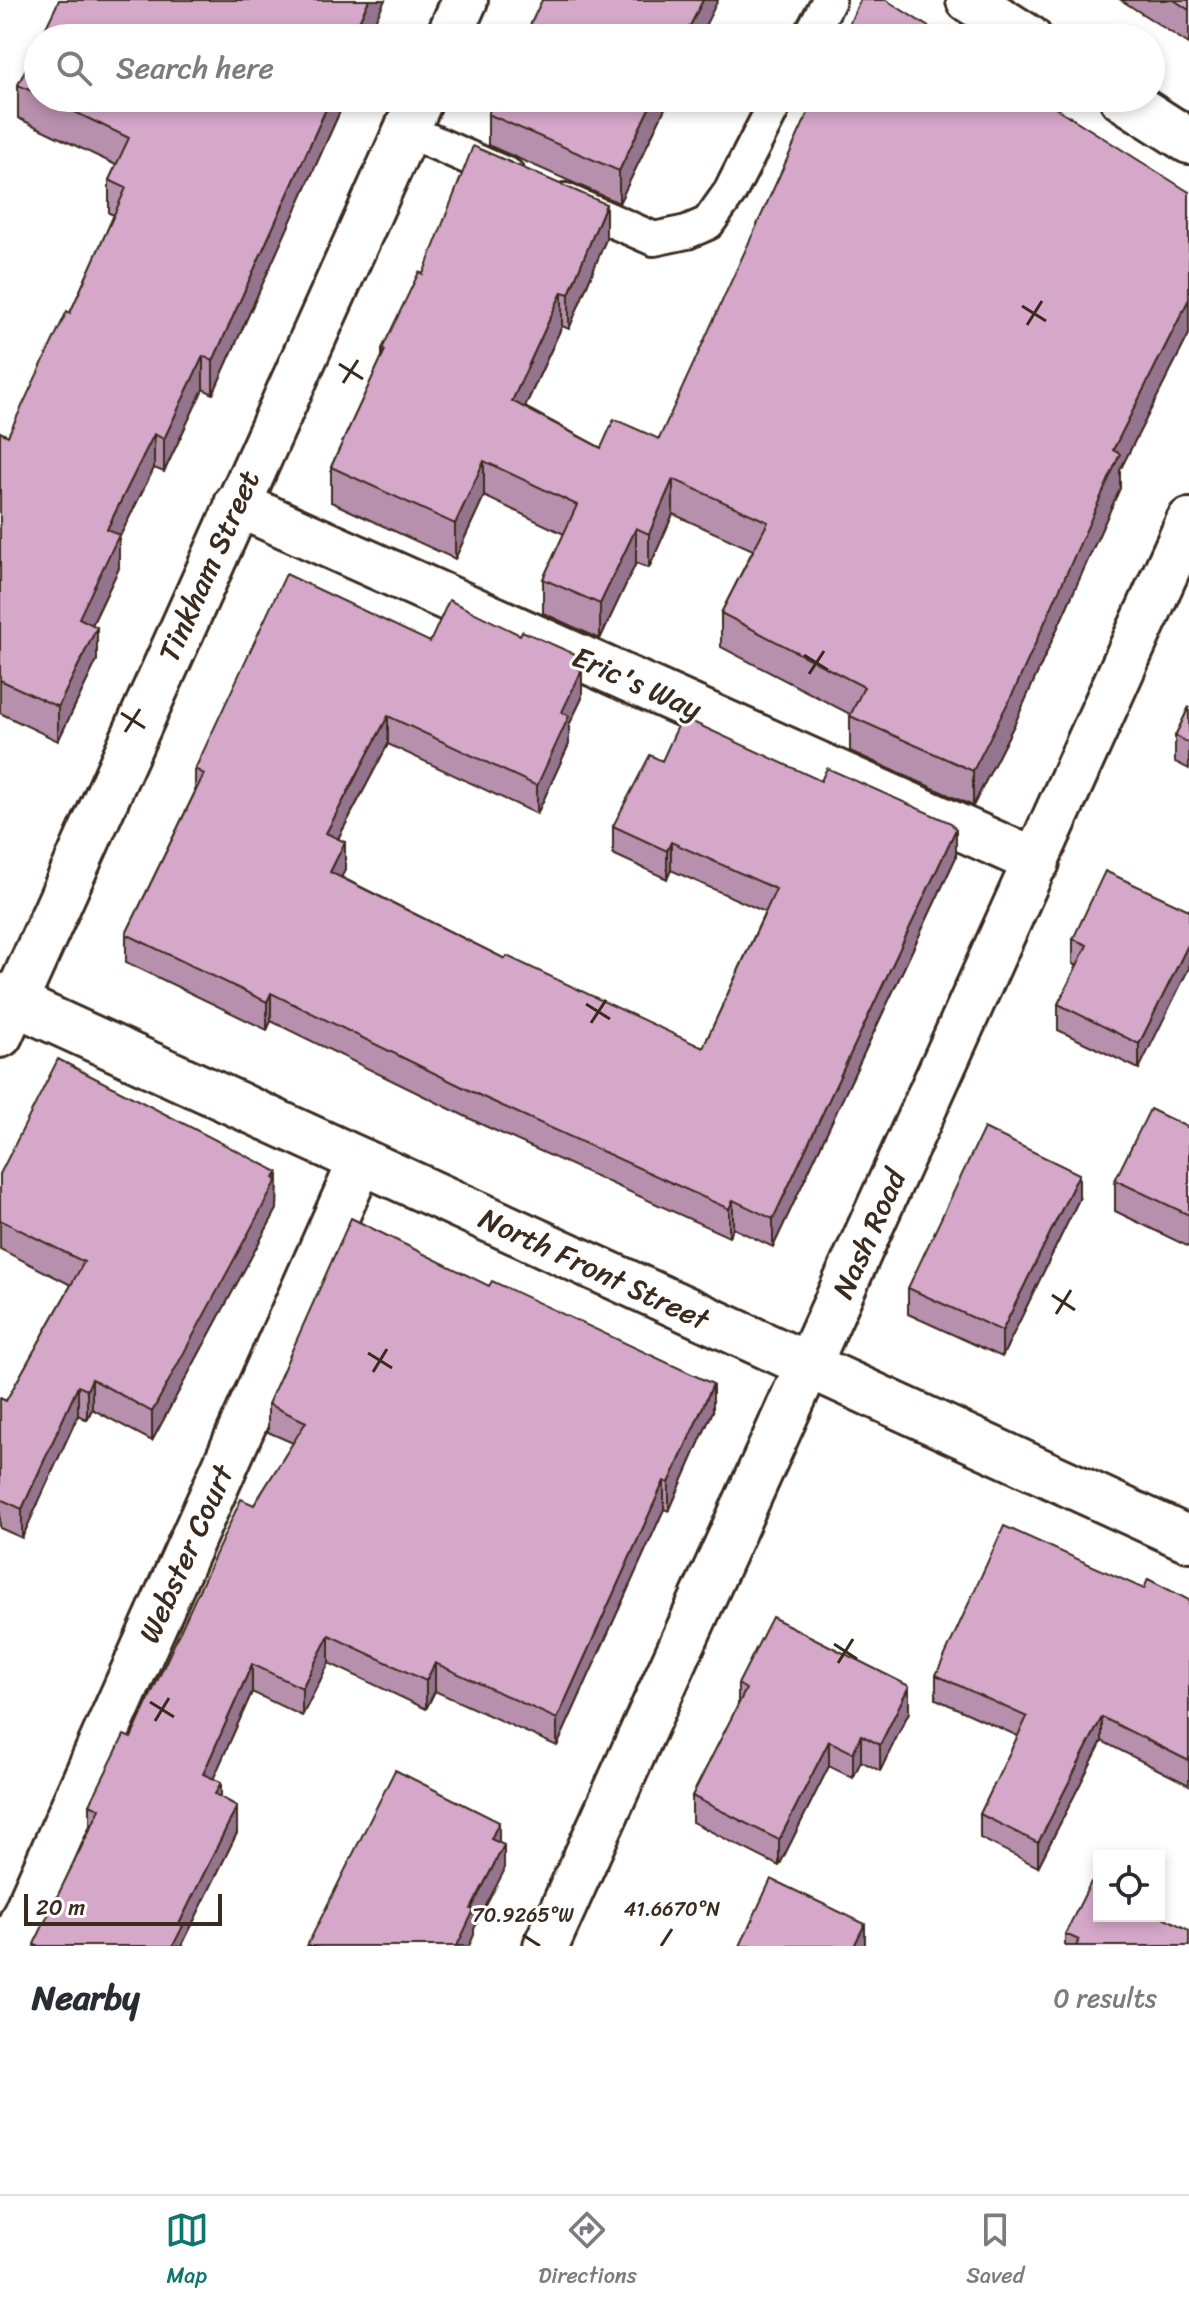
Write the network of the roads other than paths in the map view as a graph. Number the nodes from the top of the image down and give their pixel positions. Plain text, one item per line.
1 (465, 0) edge
2 (829, 0) edge
3 (969, 0) edge
4 (454, 24) edge
5 (816, 24) edge
6 (1007, 24) edge
7 (771, 112) edge
8 (1144, 112) edge
9 (413, 114) edge
10 (1189, 141) edge
11 (237, 504) junction
12 (1189, 521) edge
13 (1037, 862) junction
14 (5, 1011) edge
15 (361, 1161) junction
16 (809, 1368) junction
17 (1189, 1539) edge
18 (11, 1946) edge
19 (546, 1946) edge

1 - 4 street
2 - 5 lane
3 - 6 street
7 - 9 lane
8 - 10 street
9 - 11 street, Tinkham Street
11 - 13 street, Eric's Way
11 - 14 street, Tinkham Street
12 - 13 street, Nash Road
13 - 16 street, Nash Road
14 - 15 street, North Front Street
15 - 16 street, North Front Street
15 - 18 street, Webster Court
16 - 17 street, North Front Street
16 - 19 street, Nash Road

